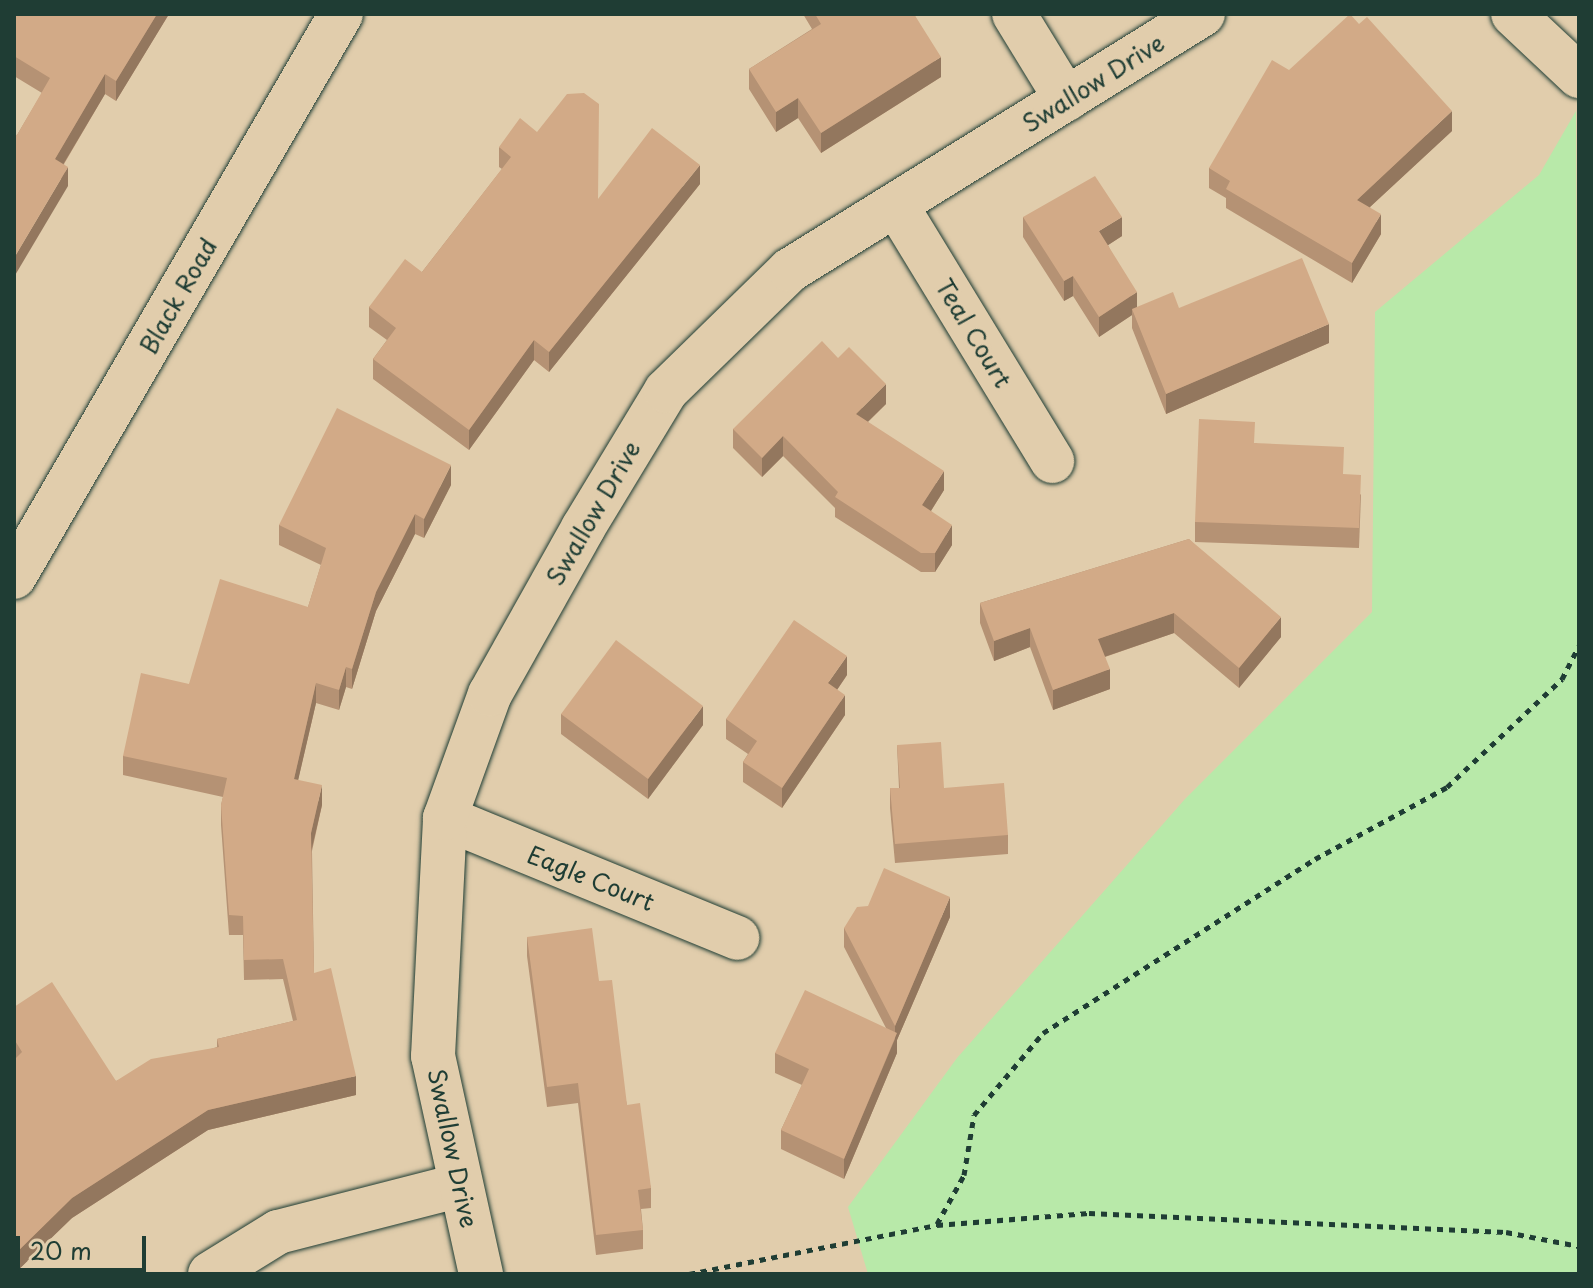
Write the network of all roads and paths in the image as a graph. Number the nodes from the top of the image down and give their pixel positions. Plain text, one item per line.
1 (341, 14) edge
2 (1014, 14) edge
3 (1203, 14) edge
4 (1513, 14) edge
5 (1579, 76) edge
6 (1066, 99) junction
7 (896, 205) junction
8 (1052, 461) dead end
9 (14, 577) edge
10 (1579, 646) edge
11 (445, 818) junction
12 (737, 938) dead end
13 (457, 1186) junction
14 (937, 1225) junction
15 (1579, 1246) edge
16 (210, 1274) edge
17 (481, 1274) edge
18 (689, 1274) edge

1 - 9 street, Black Road
2 - 6 street
3 - 6 street, Swallow Drive
4 - 5 street
6 - 7 street, Swallow Drive
7 - 8 street, Teal Court
7 - 11 street, Swallow Drive
10 - 14 path
11 - 12 street, Eagle Court
11 - 13 street, Swallow Drive
13 - 16 street
13 - 17 street, Swallow Drive
14 - 15 path
14 - 18 path

